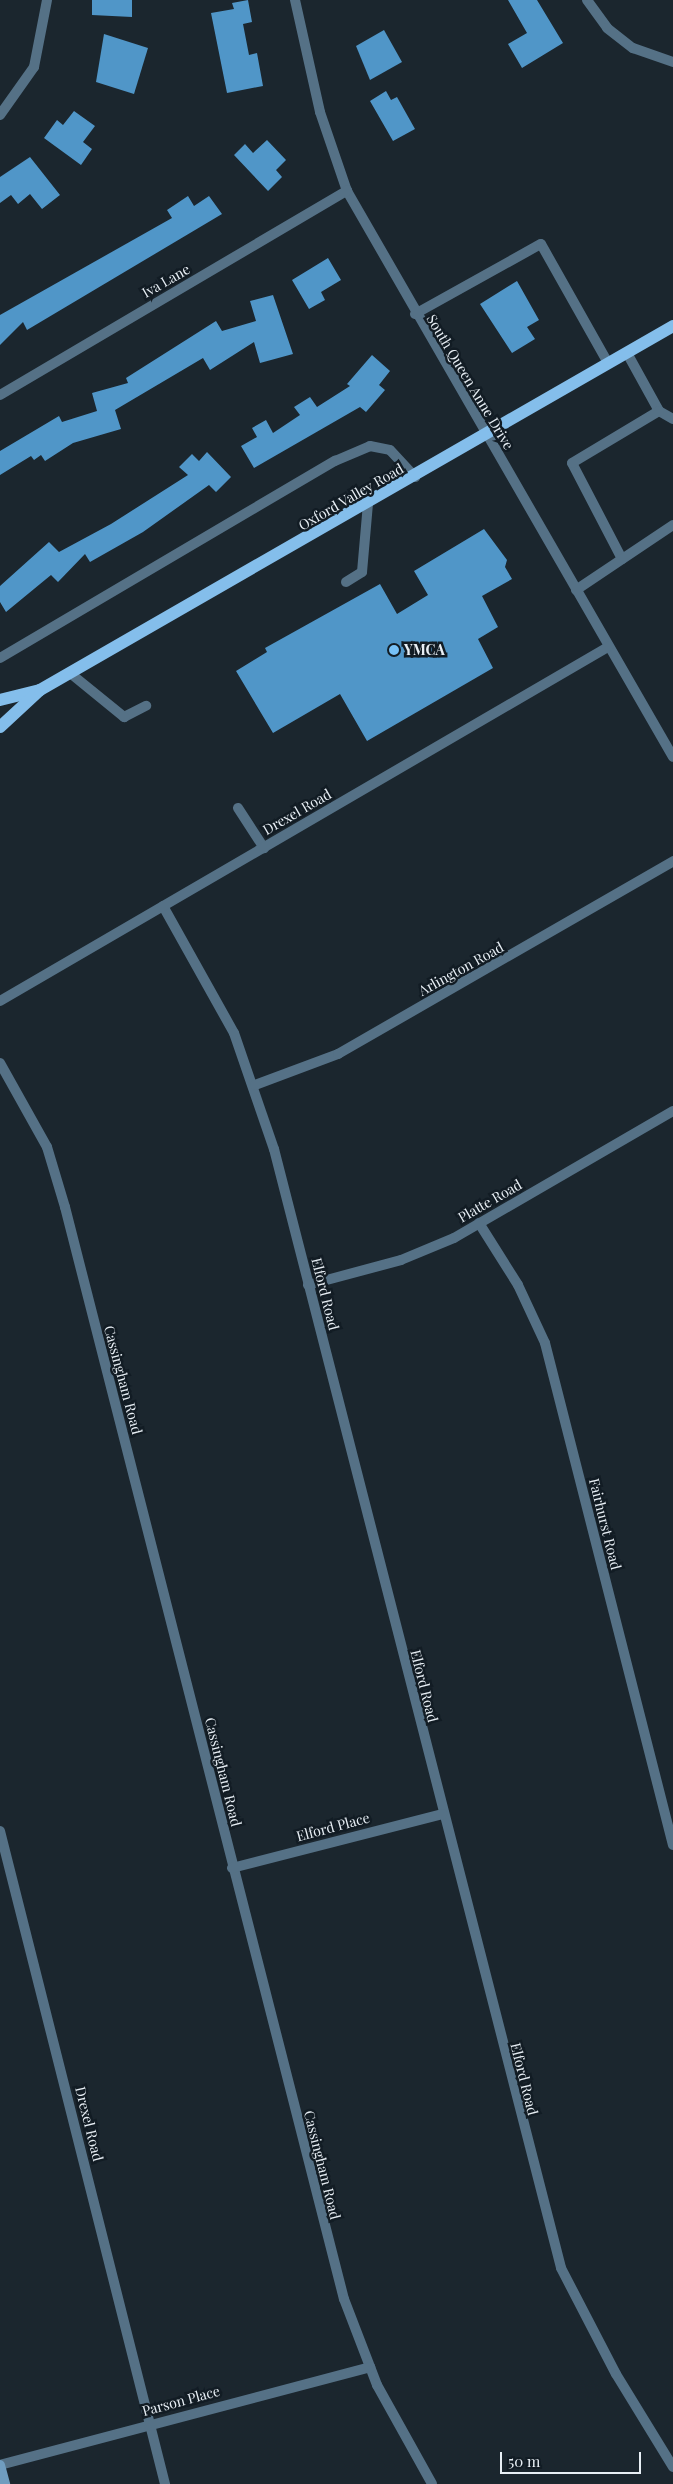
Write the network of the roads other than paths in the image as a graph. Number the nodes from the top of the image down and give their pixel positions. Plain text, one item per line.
1 (47, 0) edge
2 (295, 0) edge
3 (587, 0) edge
4 (673, 62) edge
5 (0, 115) edge
6 (347, 191) junction
7 (414, 314) junction
8 (673, 326) edge
9 (627, 353) junction
10 (608, 363) junction
11 (0, 395) edge
12 (659, 411) junction
13 (673, 419) edge
14 (486, 436) junction
15 (415, 477) junction
16 (368, 504) junction
17 (673, 525) edge
18 (622, 559) junction
19 (346, 582) dead end
20 (576, 590) junction
21 (608, 647) junction
22 (0, 658) edge
23 (70, 673) junction
24 (40, 690) junction
25 (0, 700) edge
26 (146, 706) dead end
27 (0, 728) edge
28 (673, 757) edge
29 (238, 808) dead end
30 (264, 848) junction
31 (673, 861) edge
32 (163, 906) junction
33 (0, 1000) edge
34 (0, 1063) edge
35 (255, 1085) junction
36 (671, 1116) edge
37 (479, 1223) junction
38 (308, 1285) junction
39 (442, 1814) junction
40 (0, 1831) edge
41 (673, 1845) edge
42 (232, 1868) junction
43 (370, 2367) junction
44 (150, 2424) junction
45 (0, 2465) edge
46 (673, 2467) edge
47 (5, 2484) edge
48 (166, 2484) edge
49 (432, 2484) edge

1 - 5 street
2 - 6 street, South Queen Anne Drive
3 - 4 street
6 - 7 street, South Queen Anne Drive
6 - 11 street, Iva Lane
7 - 10 street
7 - 14 street, South Queen Anne Drive
8 - 9 main road, Oxford Valley Road
9 - 10 main road, Oxford Valley Road
9 - 12 street
10 - 14 main road, Oxford Valley Road
12 - 13 street
12 - 18 street
14 - 15 main road, Oxford Valley Road
14 - 20 street, South Queen Anne Drive
15 - 16 main road, Oxford Valley Road
15 - 22 street
16 - 19 street
16 - 23 main road, Oxford Valley Road
17 - 18 street
18 - 20 street
20 - 21 street, South Queen Anne Drive
21 - 28 street, South Queen Anne Drive
21 - 30 street, Drexel Road
23 - 24 main road, Oxford Valley Road
23 - 26 street
24 - 25 main road, Oxford Valley Road
24 - 27 main road, Oxford Valley Road
29 - 30 street
30 - 32 street, Drexel Road
31 - 35 street, Arlington Road
32 - 33 street, Drexel Road
32 - 35 street, Elford Road
34 - 42 street, Cassingham Road
35 - 38 street, Elford Road
36 - 37 street, Platte Road
37 - 38 street, Platte Road
37 - 41 street, Fairhurst Road
38 - 39 street, Elford Road
39 - 42 street, Elford Place
39 - 46 street, Elford Road
40 - 44 street, Drexel Road
42 - 43 street, Cassingham Road
43 - 44 street, Parson Place
43 - 49 street, Cassingham Road
44 - 45 street, Parson Place
44 - 48 street, Drexel Road
45 - 47 main road

